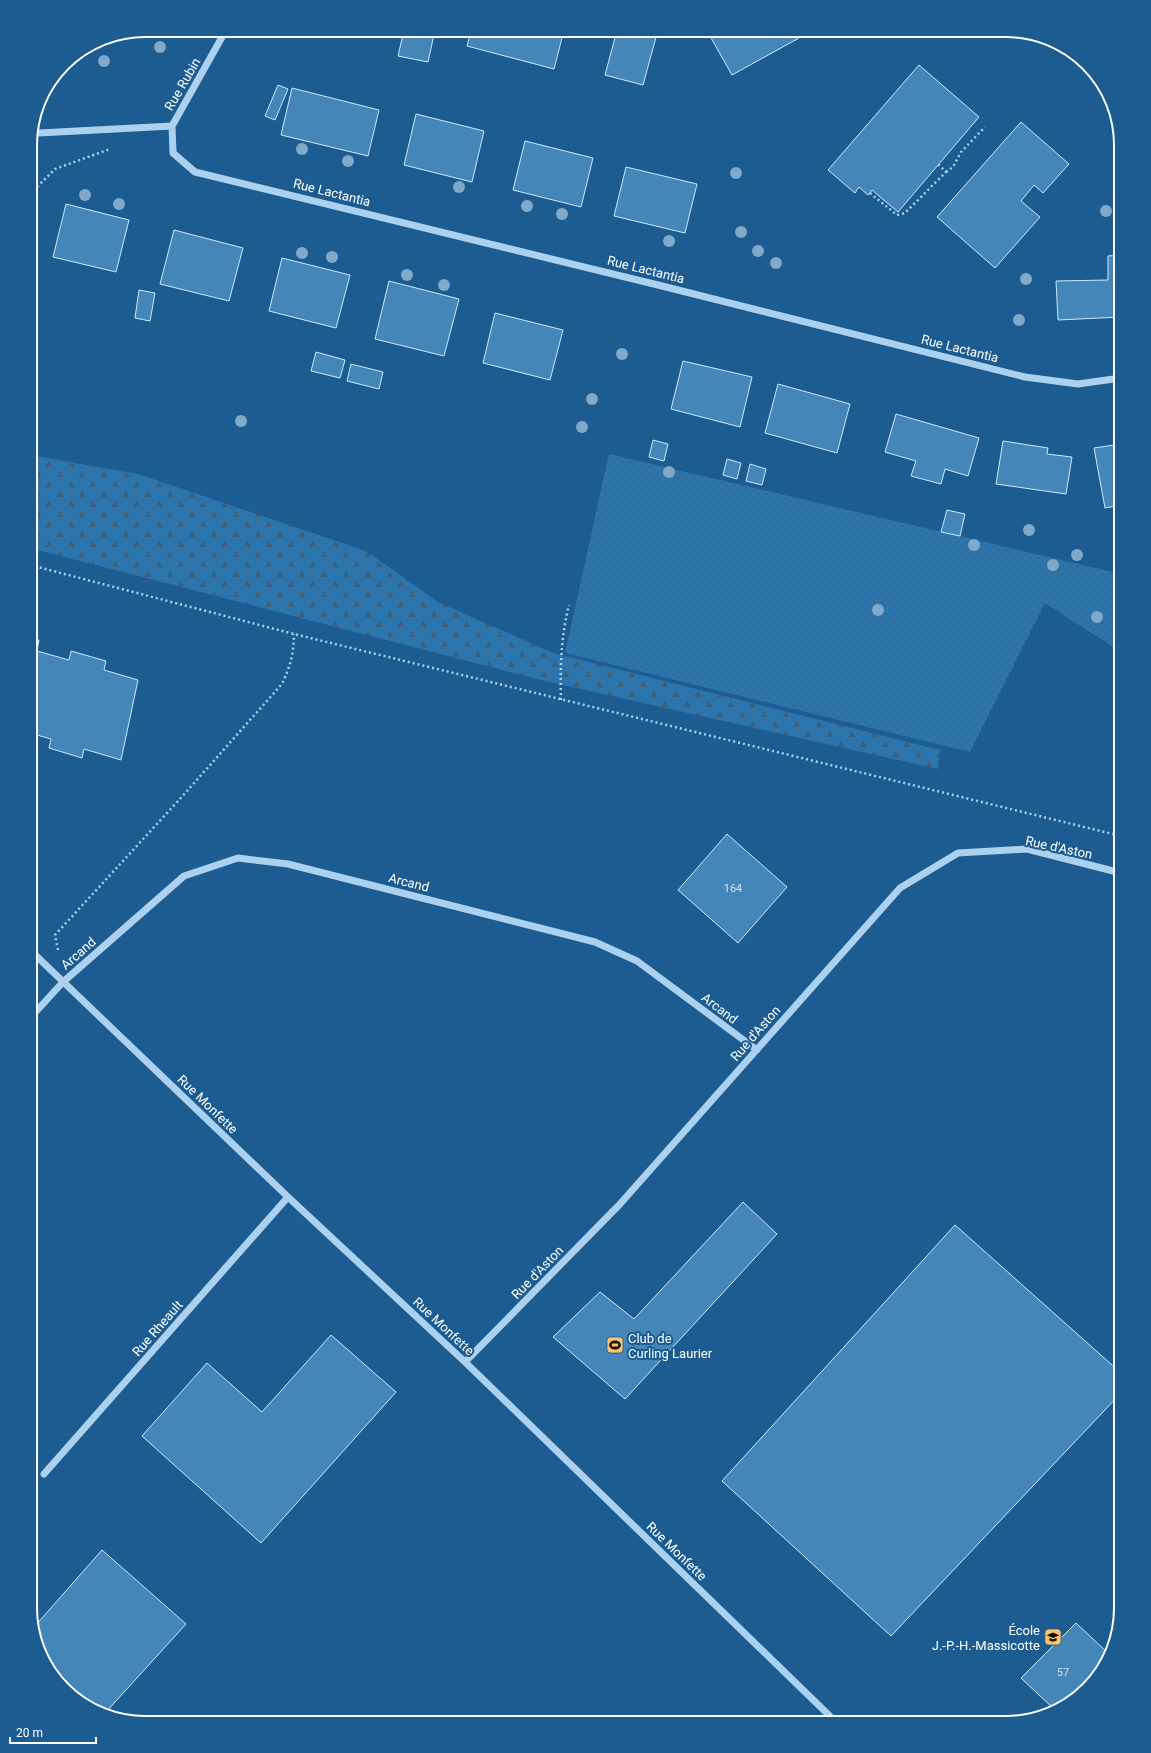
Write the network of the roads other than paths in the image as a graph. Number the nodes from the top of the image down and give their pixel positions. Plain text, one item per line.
1 (222, 37) edge
2 (172, 126) junction
3 (38, 133) edge
4 (173, 153) joint
5 (1114, 379) edge
6 (1114, 871) edge
7 (37, 957) edge
8 (63, 982) junction
9 (37, 1010) edge
10 (757, 1050) junction
11 (288, 1197) junction
12 (465, 1362) junction
13 (44, 1474) dead end
14 (830, 1716) edge

1 - 2 street, Rue Rubin
2 - 3 street
2 - 4 street, Rue Rubin
4 - 5 street, Rue Lactantia
6 - 10 street, Rue d'Aston
7 - 8 street, Rue Monfette
8 - 9 street, Arcand
8 - 10 street, Arcand
8 - 11 street, Rue Monfette
10 - 12 street, Rue d'Aston
11 - 12 street, Rue Monfette
11 - 13 street, Rue Rheault
12 - 14 street, Rue Monfette

